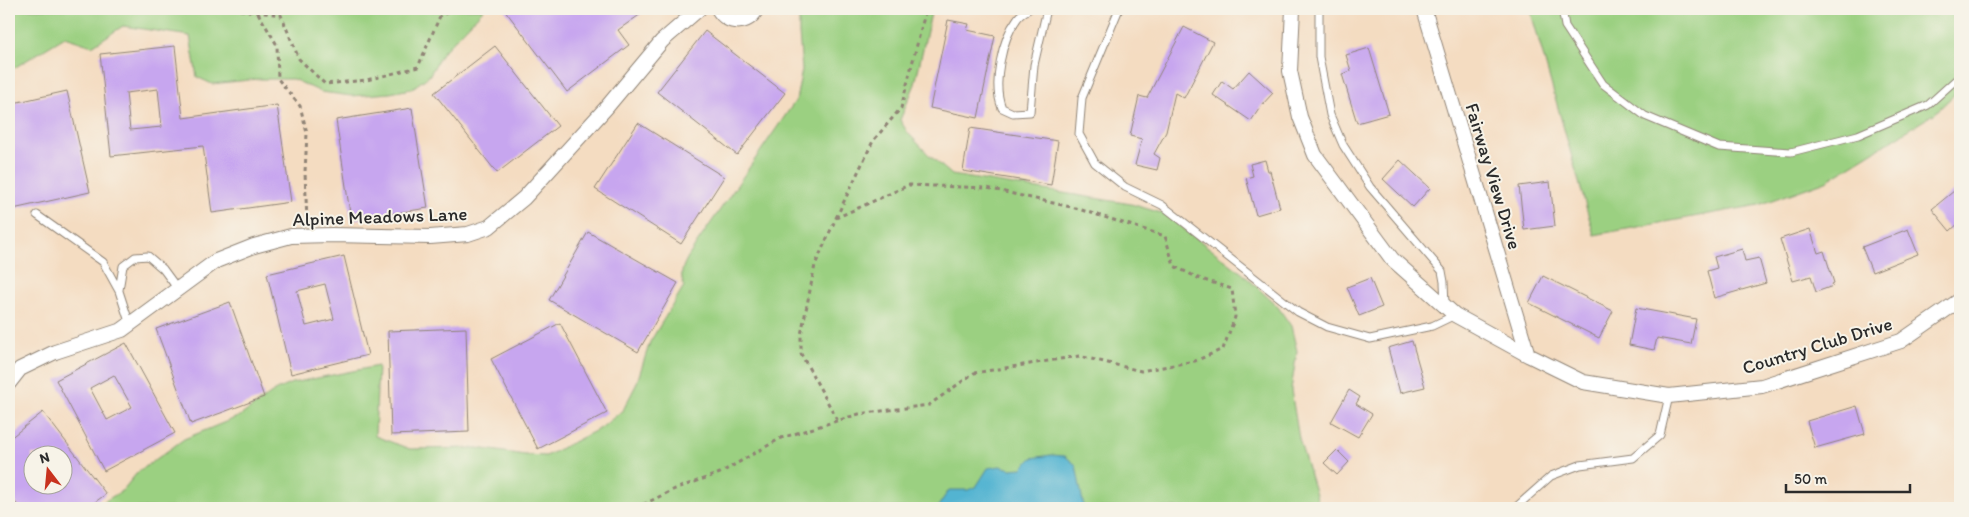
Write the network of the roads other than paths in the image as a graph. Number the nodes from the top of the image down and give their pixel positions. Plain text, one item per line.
1 (699, 9) edge
2 (718, 9) edge
3 (757, 9) edge
4 (1029, 9) edge
5 (1047, 9) edge
6 (1119, 9) edge
7 (1292, 9) edge
8 (1319, 9) edge
9 (1424, 9) edge
10 (1562, 9) edge
11 (1960, 76) edge
12 (38, 214) dead end
13 (178, 288) junction
14 (119, 291) junction
15 (1960, 300) edge
16 (1450, 311) junction
17 (130, 325) junction
18 (1528, 354) junction
19 (9, 384) edge
20 (1669, 396) junction
21 (1515, 508) edge

1 - 13 street, Alpine Meadows Lane
2 - 3 street
4 - 5 lane
6 - 16 lane
7 - 16 street, Country Club Drive
8 - 16 lane
9 - 18 street, Fairway View Drive
10 - 11 lane
12 - 14 lane
13 - 14 lane
13 - 17 street, Alpine Meadows Lane
14 - 17 lane
15 - 20 street, Country Club Drive
16 - 18 street, Country Club Drive
17 - 19 street, Alpine Meadows Lane
18 - 20 street, Country Club Drive
20 - 21 lane

